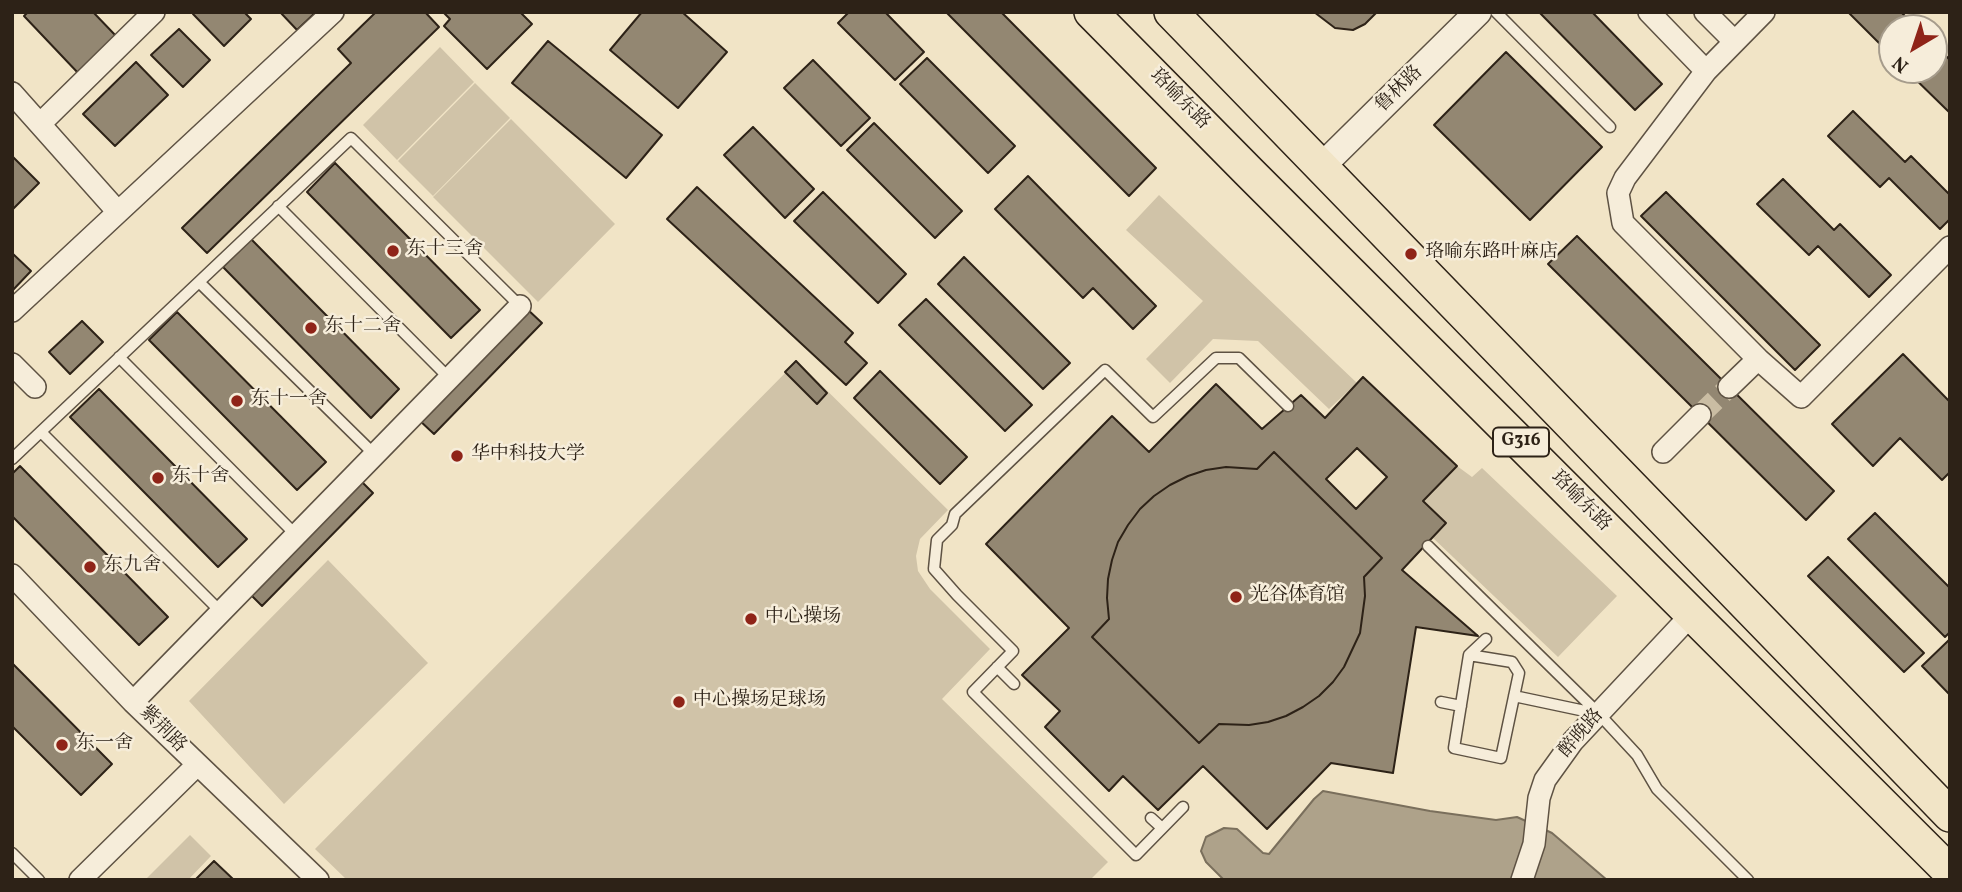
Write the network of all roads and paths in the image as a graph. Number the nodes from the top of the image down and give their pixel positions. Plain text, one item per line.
1 (154, 12) edge
2 (333, 12) edge
3 (1091, 12) edge
4 (1171, 12) edge
5 (1478, 12) edge
6 (1496, 12) edge
7 (1649, 12) edge
8 (1705, 12) edge
9 (1764, 12) edge
10 (1734, 41) junction
11 (1706, 71) junction
12 (12, 93) edge
13 (40, 124) junction
14 (1610, 127) dead end
15 (1321, 167) junction
16 (278, 206) junction
17 (118, 212) junction
18 (1950, 247) edge
19 (199, 282) junction
20 (520, 306) joint
21 (12, 311) edge
22 (119, 358) junction
23 (1758, 359) junction
24 (12, 364) edge
25 (450, 378) junction
26 (35, 387) dead end
27 (1729, 387) tunnel mouth
28 (1288, 406) dead end
29 (1700, 415) tunnel mouth
30 (41, 432) junction
31 (1663, 452) dead end
32 (375, 455) junction
33 (12, 459) edge
34 (296, 535) junction
35 (1428, 546) dead end
36 (12, 575) edge
37 (220, 612) junction
38 (1692, 614) junction
39 (1486, 639) dead end
40 (1469, 655) junction
41 (997, 667) junction
42 (1014, 684) dead end
43 (1514, 696) junction
44 (133, 702) junction
45 (1441, 702) dead end
46 (1461, 706) junction
47 (1599, 714) junction
48 (197, 765) junction
49 (1183, 807) dead end
50 (1950, 815) edge
51 (1151, 818) dead end
52 (1162, 828) junction
53 (12, 853) edge
54 (1950, 872) edge
55 (39, 880) edge
56 (80, 880) edge
57 (318, 880) edge
58 (1522, 880) edge
59 (1748, 880) edge

1 - 13 street
2 - 17 street
3 - 38 highway, 珞喻东路 / G316
4 - 15 highway, G316
5 - 15 street, 鲁林路
6 - 14 lane
7 - 11 street
8 - 10 street
9 - 10 street
10 - 11 street
11 - 23 street
12 - 13 street
13 - 17 street
15 - 50 highway, G316
16 - 19 lane
16 - 20 lane
16 - 25 lane
17 - 21 street
18 - 23 street
19 - 22 lane
19 - 32 lane
20 - 25 street
22 - 30 lane
22 - 34 lane
23 - 27 street
24 - 26 street
25 - 32 street
28 - 41 lane
29 - 31 street
30 - 33 lane
30 - 37 lane
32 - 34 street
34 - 37 street
35 - 47 lane
36 - 44 street, 紫荆路
37 - 44 street
38 - 47 street, 醉晚路
38 - 54 highway, 珞喻东路 / G316
39 - 40 lane
40 - 43 lane
40 - 46 lane
41 - 42 lane
41 - 52 lane
43 - 46 lane
43 - 47 lane
44 - 48 street, 紫荆路
45 - 46 lane
47 - 58 street, 醉晚路
47 - 59 lane
48 - 56 street
48 - 57 street, 紫荆路
49 - 52 lane
51 - 52 lane
53 - 55 lane

